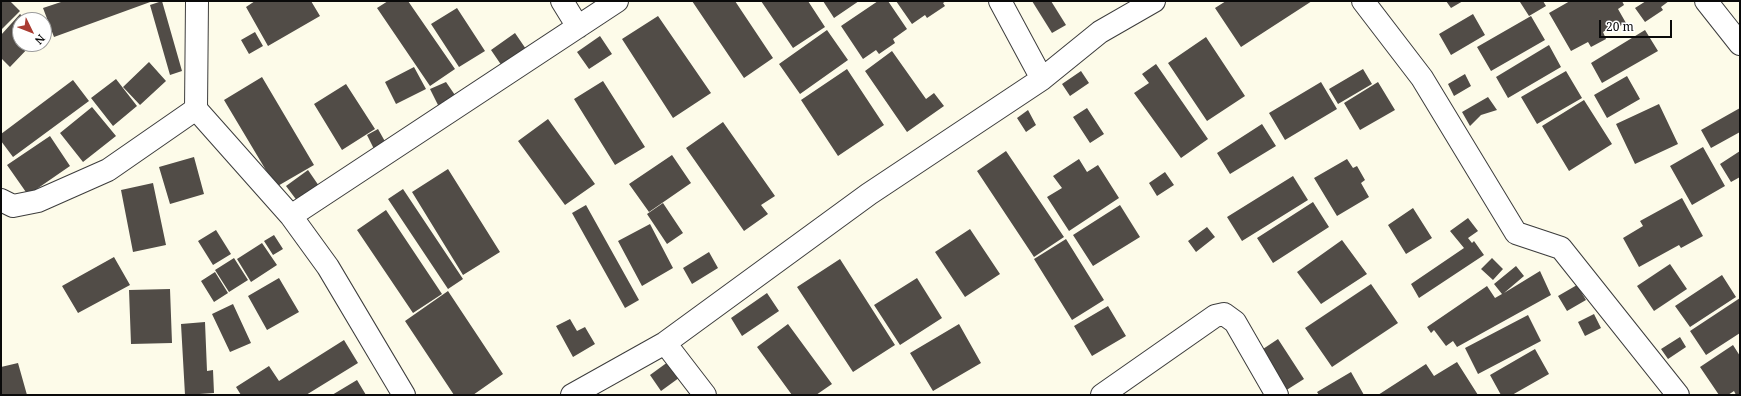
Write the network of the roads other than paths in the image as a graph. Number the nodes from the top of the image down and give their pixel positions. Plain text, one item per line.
1 (197, 1) edge
2 (562, 1) edge
3 (617, 1) edge
4 (1000, 1) edge
5 (1154, 1) edge
6 (1363, 1) edge
7 (1706, 1) edge
8 (578, 27) junction
9 (1740, 44) edge
10 (1042, 79) junction
11 (196, 109) junction
12 (1, 200) edge
13 (291, 216) junction
14 (665, 343) junction
15 (1672, 393) edge
16 (404, 395) edge
17 (572, 395) edge
18 (705, 395) edge
19 (1102, 395) edge
20 (1277, 395) edge

1 - 11 street
2 - 8 street
3 - 8 street
4 - 10 street
5 - 10 street
6 - 15 street
7 - 9 street
8 - 13 street
10 - 14 street
11 - 12 street
11 - 13 street
13 - 16 street
14 - 17 street
14 - 18 street
19 - 20 street

